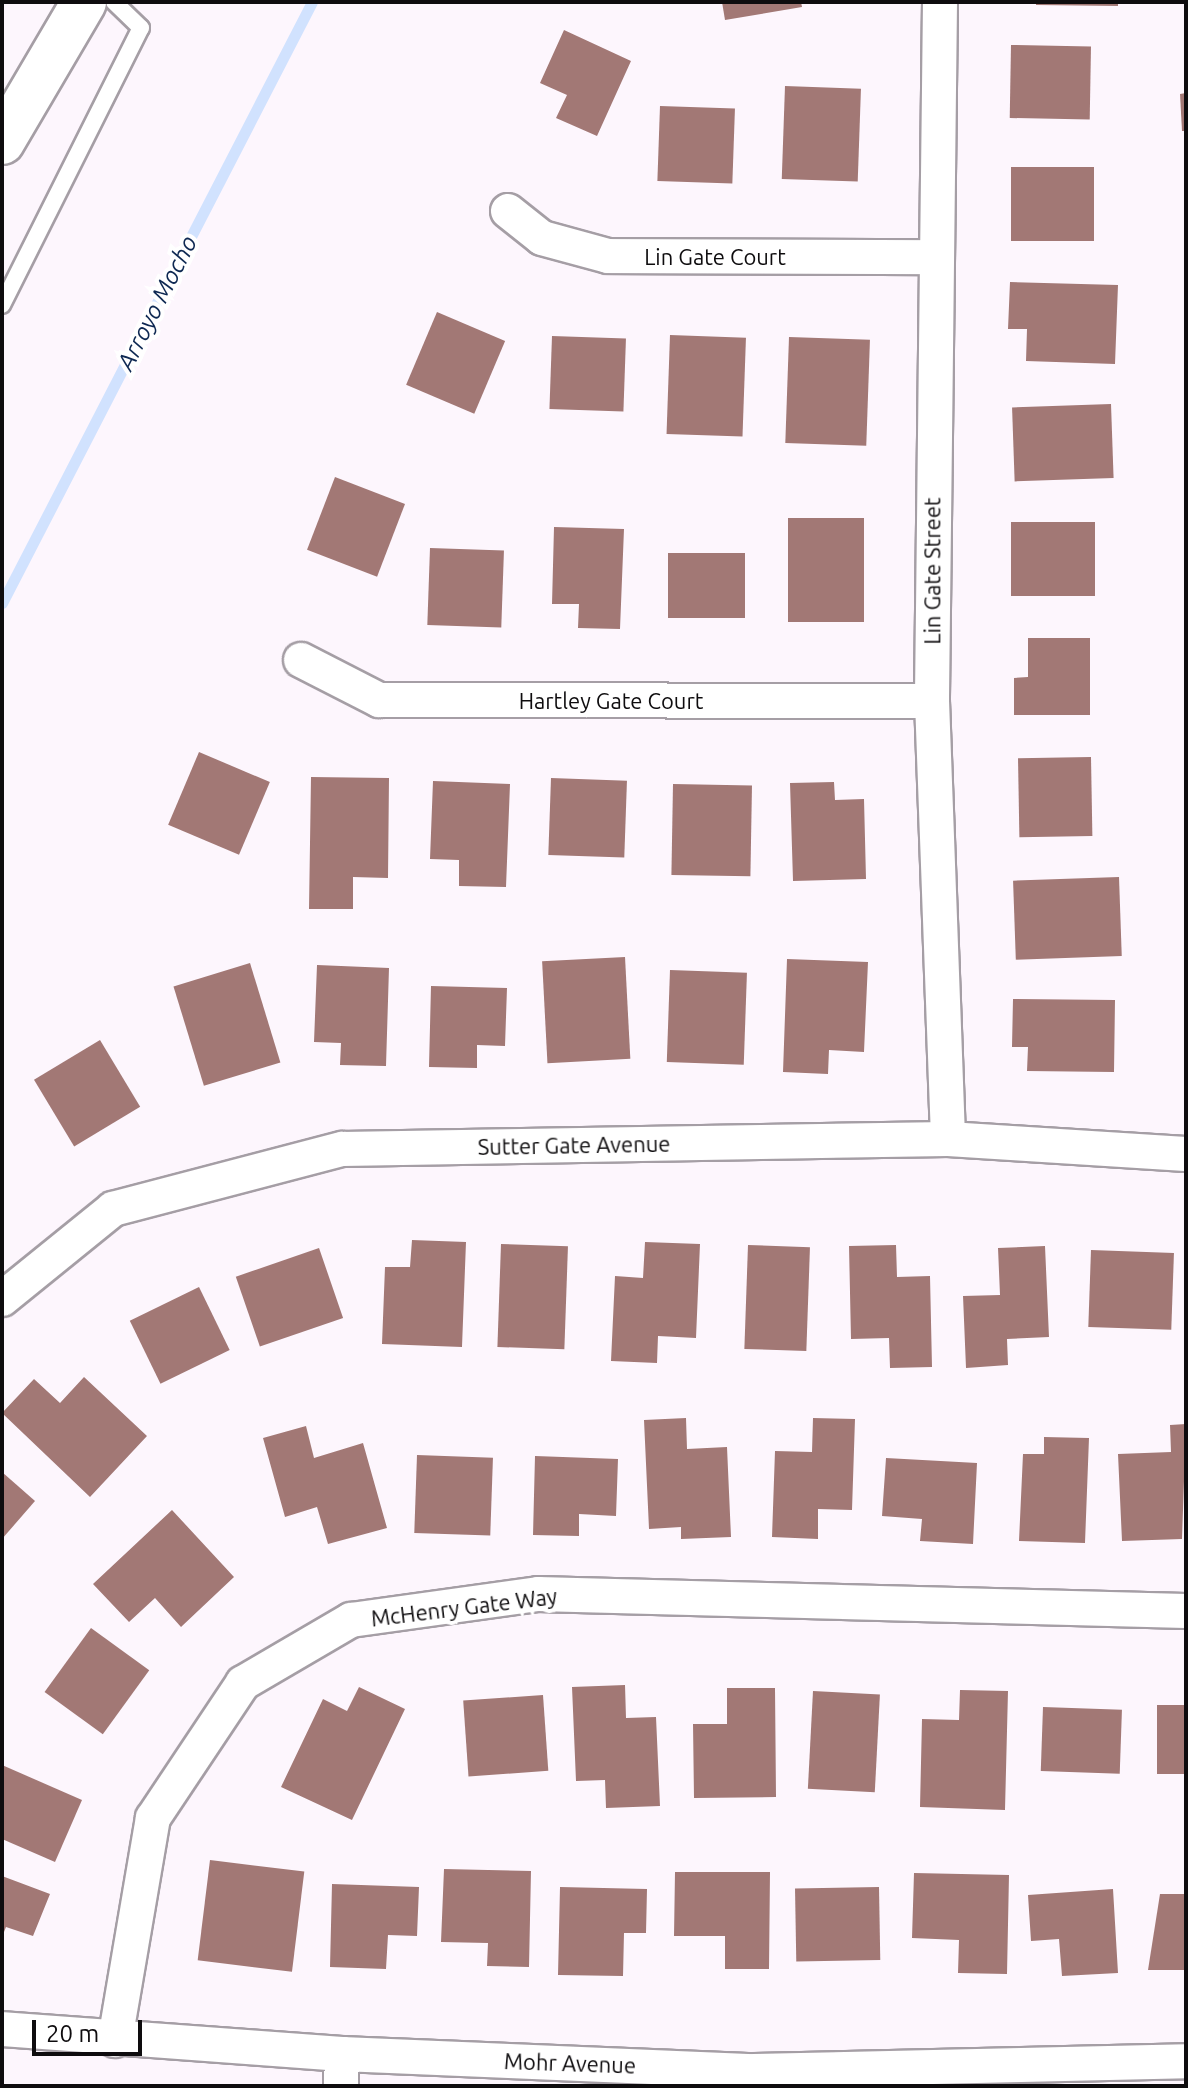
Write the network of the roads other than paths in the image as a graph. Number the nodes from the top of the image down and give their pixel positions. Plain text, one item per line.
1 (84, 2) edge
2 (114, 2) edge
3 (940, 2) edge
4 (2, 142) edge
5 (508, 211) dead end
6 (933, 257) junction
7 (2, 305) edge
8 (301, 660) dead end
9 (932, 701) junction
10 (948, 1139) junction
11 (1186, 1154) edge
12 (2, 1299) edge
13 (1186, 1611) edge
14 (2, 2029) edge
15 (115, 2040) junction
16 (1186, 2061) edge
17 (342, 2070) edge
18 (754, 2078) edge

1 - 4 main road
2 - 7 lane
3 - 6 street, Lin Gate Street
5 - 6 street, Lin Gate Court
6 - 9 street, Lin Gate Street
8 - 9 street, Hartley Gate Court
9 - 10 street, Lin Gate Street
10 - 11 street, Sutter Gate Avenue
10 - 12 street, Sutter Gate Avenue
13 - 15 street, McHenry Gate Way
14 - 15 street, Mohr Avenue
15 - 17 street, Mohr Avenue
16 - 18 street, Mohr Avenue
17 - 18 street, Mohr Avenue

